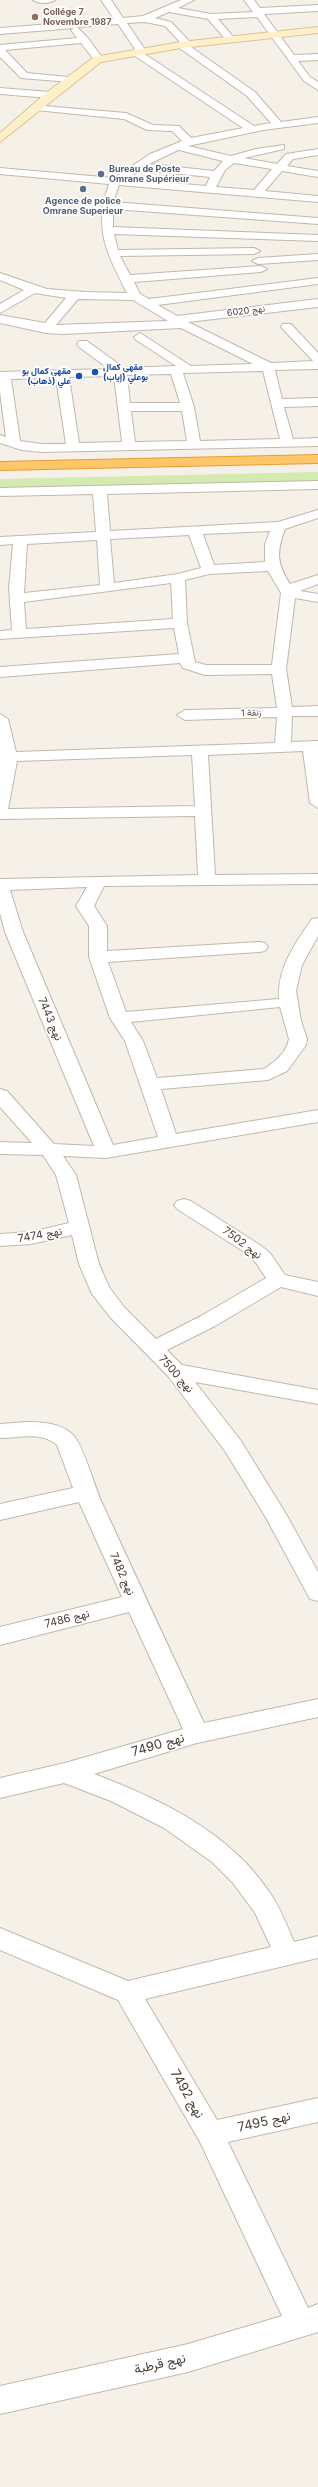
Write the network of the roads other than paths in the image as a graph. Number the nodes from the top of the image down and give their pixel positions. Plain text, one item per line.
1 (38, 0) edge
2 (50, 0) edge
3 (106, 0) edge
4 (189, 0) edge
5 (251, 1) edge
6 (201, 2) dead end
7 (237, 3) dead end
8 (318, 8) edge
9 (168, 9) junction
10 (259, 12) junction
11 (211, 17) junction
12 (145, 19) junction
13 (121, 21) junction
14 (71, 24) junction
15 (0, 30) edge
16 (318, 30) edge
17 (275, 34) junction
18 (230, 39) junction
19 (84, 40) junction
20 (185, 45) junction
21 (0, 50) edge
22 (138, 52) junction
23 (318, 57) edge
24 (98, 58) junction
25 (291, 58) junction
26 (13, 64) junction
27 (0, 66) edge
28 (318, 79) edge
29 (68, 80) junction
30 (307, 80) junction
31 (318, 87) edge
32 (0, 91) edge
33 (50, 95) junction
34 (36, 107) junction
35 (316, 123) edge
36 (276, 124) junction
37 (258, 128) junction
38 (0, 139) edge
39 (189, 142) junction
40 (178, 147) junction
41 (280, 147) junction
42 (318, 152) edge
43 (290, 156) junction
44 (229, 159) junction
45 (137, 166) junction
46 (278, 167) junction
47 (0, 171) edge
48 (216, 174) junction
49 (318, 174) edge
50 (116, 182) junction
51 (209, 190) junction
52 (230, 192) junction
53 (260, 194) junction
54 (318, 199) edge
55 (107, 205) junction
56 (217, 213) junction
57 (251, 216) junction
58 (318, 221) edge
59 (108, 230) junction
60 (218, 234) junction
61 (254, 236) junction
62 (318, 238) edge
63 (113, 253) junction
64 (318, 258) edge
65 (258, 260) junction
66 (0, 276) edge
67 (125, 279) junction
68 (318, 282) edge
69 (276, 287) junction
70 (34, 290) junction
71 (74, 296) junction
72 (135, 296) junction
73 (147, 303) junction
74 (318, 303) edge
75 (292, 306) junction
76 (0, 309) edge
77 (0, 319) edge
78 (179, 322) junction
79 (287, 327) dead end
80 (46, 329) junction
81 (140, 338) dead end
82 (83, 344) dead end
83 (318, 360) edge
84 (318, 365) edge
85 (268, 366) junction
86 (182, 369) junction
87 (120, 371) junction
88 (62, 374) junction
89 (2, 376) edge
90 (318, 402) edge
91 (277, 403) junction
92 (126, 407) junction
93 (188, 407) junction
94 (0, 439) edge
95 (318, 442) edge
96 (288, 443) junction
97 (14, 444) junction
98 (129, 445) junction
99 (194, 445) junction
100 (74, 447) junction
101 (318, 459) edge
102 (0, 466) edge
103 (318, 469) edge
104 (0, 475) edge
105 (318, 486) edge
106 (100, 491) junction
107 (0, 492) edge
108 (318, 514) edge
109 (279, 526) junction
110 (194, 530) junction
111 (104, 535) junction
112 (0, 541) edge
113 (20, 541) junction
114 (272, 566) junction
115 (209, 570) junction
116 (178, 578) junction
117 (318, 579) edge
118 (0, 588) edge
119 (107, 588) junction
120 (288, 592) junction
121 (17, 593) junction
122 (318, 598) edge
123 (180, 623) junction
124 (19, 632) junction
125 (0, 635) edge
126 (188, 658) junction
127 (279, 669) junction
128 (0, 672) edge
129 (318, 711) edge
130 (285, 712) junction
131 (185, 715) dead end
132 (0, 719) edge
133 (314, 746) edge
134 (283, 747) junction
135 (200, 749) junction
136 (5, 757) edge
137 (318, 803) edge
138 (0, 809) edge
139 (203, 811) junction
140 (0, 814) edge
141 (318, 879) edge
142 (207, 880) junction
143 (98, 881) junction
144 (0, 885) edge
145 (318, 923) edge
146 (259, 947) dead end
147 (98, 957) junction
148 (274, 1003) dead end
149 (119, 1018) junction
150 (150, 1084) junction
151 (0, 1095) edge
152 (318, 1116) edge
153 (169, 1142) junction
154 (0, 1148) edge
155 (50, 1152) junction
156 (106, 1152) junction
157 (184, 1205) dead end
158 (79, 1227) junction
159 (0, 1240) edge
160 (278, 1280) junction
161 (318, 1289) edge
162 (153, 1349) junction
163 (175, 1371) junction
164 (318, 1397) edge
165 (0, 1431) edge
166 (86, 1493) junction
167 (0, 1512) edge
168 (318, 1593) edge
169 (134, 1602) junction
170 (0, 1636) edge
171 (318, 1708) edge
172 (197, 1734) junction
173 (65, 1772) junction
174 (0, 1788) edge
175 (0, 1939) edge
176 (318, 1947) edge
177 (287, 1954) junction
178 (127, 1992) junction
179 (318, 2110) edge
180 (210, 2134) junction
181 (309, 2321) edge
182 (0, 2400) edge

1 - 2 street
3 - 13 street
4 - 6 street
4 - 9 street
5 - 7 street
5 - 10 street
8 - 10 street
9 - 11 street
9 - 12 street
10 - 11 street
10 - 17 street
11 - 18 street
12 - 13 street
12 - 20 street
13 - 14 street
13 - 22 street
14 - 15 street
14 - 19 street
16 - 17 street
17 - 18 street
17 - 25 street
18 - 20 street
19 - 21 street
19 - 24 street
20 - 22 street
20 - 36 street
21 - 26 street
22 - 24 street
22 - 37 street
23 - 25 street
24 - 29 street
25 - 30 street
26 - 27 street
26 - 29 street
28 - 30 street
29 - 33 street
30 - 31 street
32 - 33 street
33 - 34 street
34 - 38 street
34 - 39 street
35 - 36 street
36 - 37 street
37 - 39 street
37 - 41 street
39 - 40 street
40 - 44 street
40 - 45 street
41 - 43 street
41 - 44 street
42 - 43 street
43 - 46 street
44 - 46 street
44 - 48 street
45 - 48 street
45 - 50 street
46 - 49 street
46 - 53 street
47 - 50 street
48 - 51 street
50 - 51 street
50 - 55 street
51 - 52 street
52 - 53 street
52 - 56 street
53 - 54 street
53 - 57 street
55 - 56 street
55 - 59 street
56 - 57 street
56 - 60 street
57 - 58 street
59 - 60 street
59 - 63 street
60 - 61 street
61 - 62 street
61 - 65 street
63 - 65 street
63 - 67 street
64 - 65 street
65 - 67 street
65 - 69 street
66 - 70 street
67 - 72 street
68 - 69 street
69 - 73 street
69 - 75 street
70 - 71 street
70 - 76 street
71 - 72 street
71 - 80 street
72 - 73 street
73 - 78 street
74 - 75 street, نهج 6020
75 - 78 street, نهج 6020
77 - 80 street, نهج 6020
78 - 80 street, نهج 6020
78 - 85 street
79 - 83 street
81 - 86 street
82 - 87 street
84 - 85 street
85 - 86 street
85 - 91 street
86 - 87 street
86 - 93 street
87 - 88 street
87 - 92 street
88 - 89 street
88 - 100 street
89 - 97 street
90 - 91 street
91 - 96 street
92 - 93 street
92 - 98 street
93 - 99 street
94 - 97 street
95 - 96 street
96 - 99 street
97 - 100 street
98 - 99 street
98 - 100 street
101 - 102 highway
103 - 104 highway
105 - 106 street
106 - 107 street
106 - 111 street
108 - 109 street
109 - 110 street
109 - 114 street
110 - 111 street
110 - 115 street
111 - 113 street
111 - 119 street
112 - 113 street
113 - 121 street
114 - 115 street
114 - 120 street
115 - 116 street
116 - 119 street
116 - 123 street
117 - 120 street
118 - 121 street
119 - 121 street
120 - 122 street
120 - 127 street
121 - 124 street
123 - 124 street
123 - 126 street
124 - 125 street
126 - 127 street
126 - 128 street
127 - 130 street
129 - 130 street, زنقة 1
130 - 131 street, زنقة 1
130 - 134 street
132 - 136 street
133 - 134 street
133 - 137 street
134 - 135 street
135 - 136 street
135 - 139 street
136 - 138 street
139 - 140 street
139 - 142 street
141 - 142 street
142 - 143 street
143 - 144 street
143 - 147 street
144 - 156 street, نهج 7443
145 - 150 street
146 - 147 street
147 - 149 street
148 - 149 street
149 - 150 street
150 - 153 street
151 - 155 street, نهج 7500
152 - 153 street
153 - 156 street
154 - 155 street
155 - 156 street
155 - 158 street, نهج 7500
157 - 160 street, نهج 7502
158 - 159 street, نهج 7474
158 - 162 street, نهج 7500
160 - 161 street
160 - 162 street
162 - 163 street, نهج 7500
163 - 164 street
163 - 168 street, نهج 7500
165 - 166 street, نهج 7482
166 - 167 street
166 - 169 street, نهج 7482
169 - 170 street, نهج 7486
169 - 172 street, نهج 7482
171 - 172 street, نهج 7490
172 - 173 street, نهج 7490
173 - 174 street, نهج 7490
173 - 177 street
175 - 178 street
176 - 177 street
177 - 178 street
178 - 180 street, نهج 7492
179 - 180 street, نهج 7495
180 - 181 street, نهج 7492
181 - 182 street, نهج قرطبة

